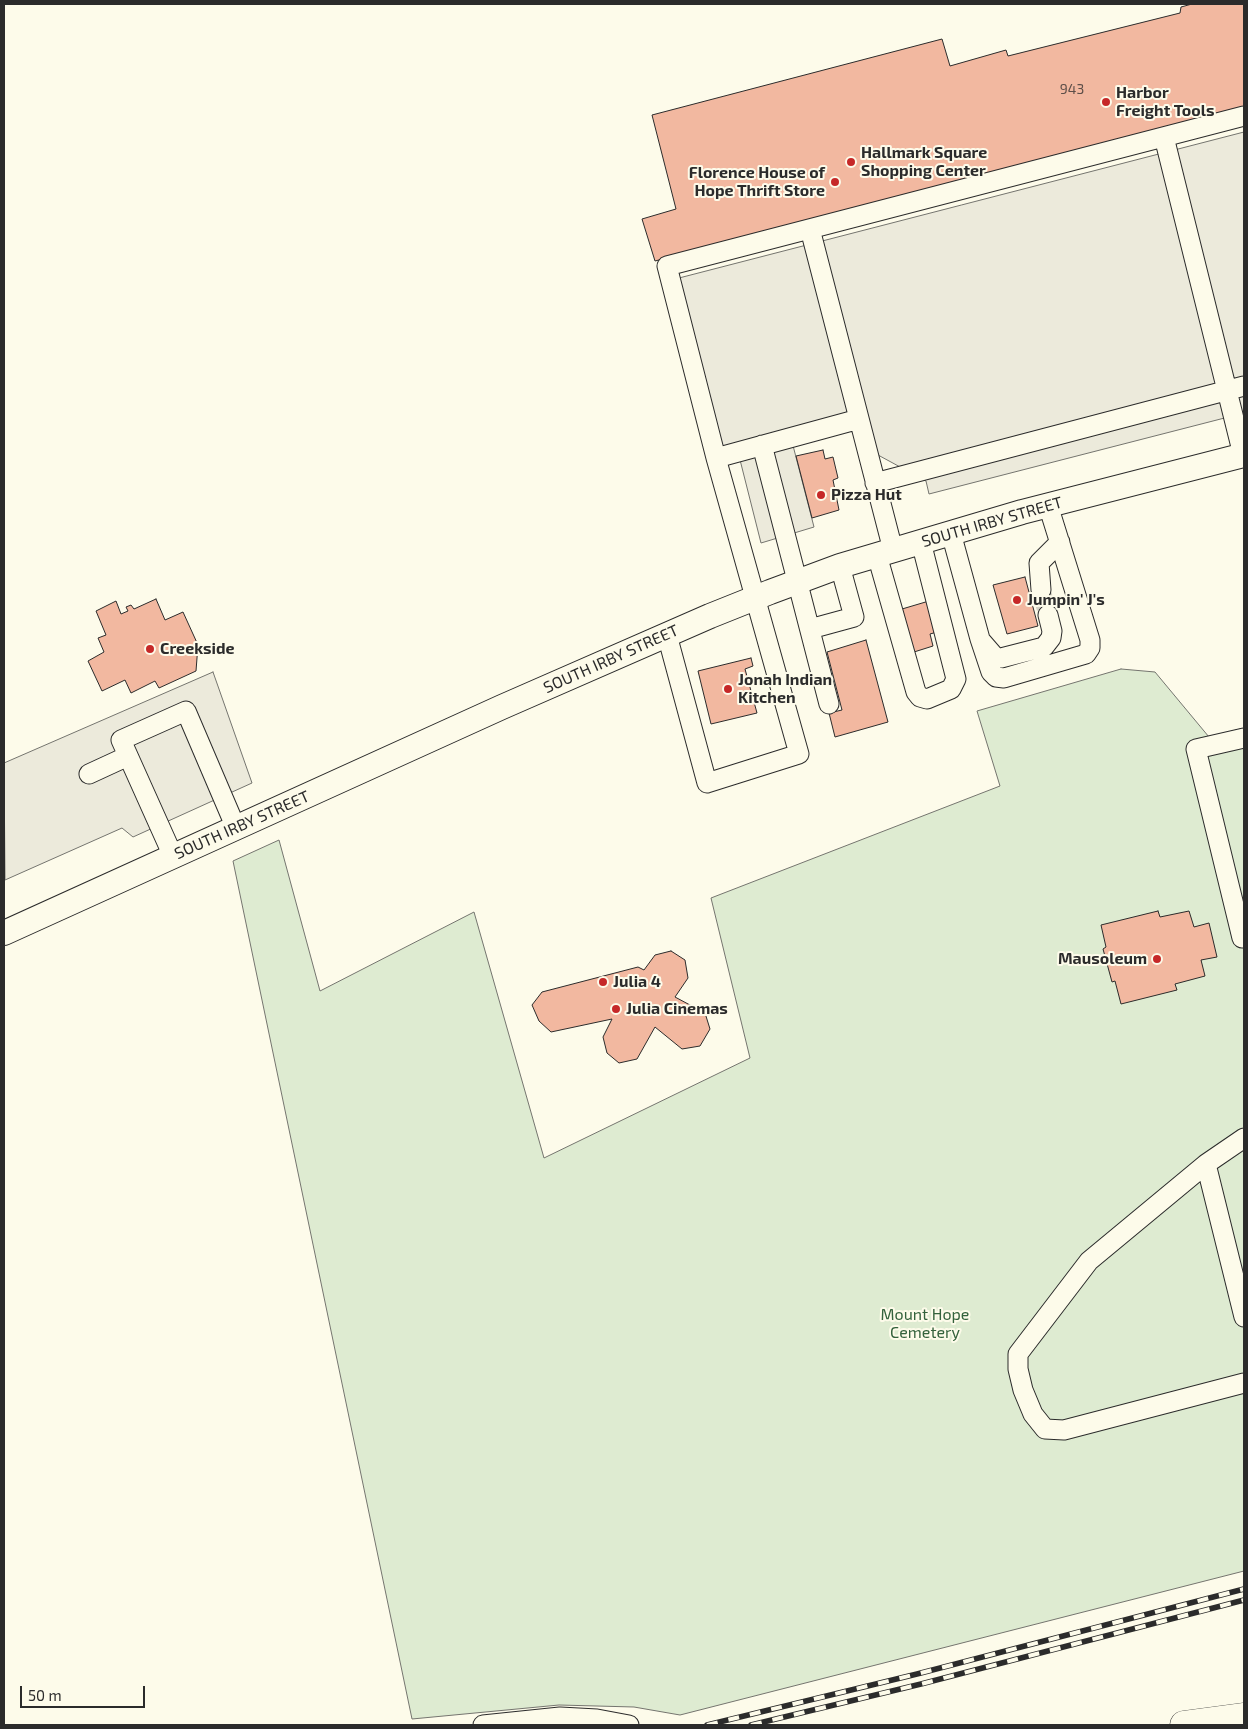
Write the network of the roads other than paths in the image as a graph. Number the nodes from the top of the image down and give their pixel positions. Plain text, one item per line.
1 (1244, 116) edge
2 (1164, 137) junction
3 (810, 229) junction
4 (1236, 388) edge
5 (859, 419) junction
6 (762, 445) junction
7 (1244, 455) edge
8 (716, 458) junction
9 (875, 483) junction
10 (1048, 505) junction
11 (951, 533) junction
12 (921, 542) junction
13 (1060, 542) junction
14 (885, 553) junction
15 (840, 566) junction
16 (798, 582) junction
17 (1041, 590) tunnel mouth
18 (756, 598) junction
19 (1048, 615) tunnel mouth
20 (810, 629) junction
21 (667, 635) junction
22 (980, 639) junction
23 (829, 704) dead end
24 (1244, 738) edge
25 (128, 756) junction
26 (89, 774) dead end
27 (236, 828) junction
28 (173, 856) junction
29 (4, 933) edge
30 (1244, 941) edge
31 (1244, 1138) edge
32 (1206, 1164) junction
33 (1244, 1317) edge
34 (1244, 1383) edge
35 (1244, 1717) edge
36 (483, 1725) edge
37 (629, 1725) edge
38 (1184, 1725) edge

1 - 2 street
2 - 3 street
2 - 4 street
3 - 5 street
3 - 8 street
4 - 7 street
4 - 9 street
5 - 6 street
5 - 9 street
6 - 8 street
6 - 16 street
7 - 10 main road, SOUTH IRBY STREET
8 - 18 street
9 - 14 street
10 - 11 main road, SOUTH IRBY STREET
10 - 13 street
11 - 12 main road, SOUTH IRBY STREET
11 - 22 street
12 - 14 main road, SOUTH IRBY STREET
12 - 14 street
13 - 17 street
13 - 22 street
14 - 15 main road, SOUTH IRBY STREET
15 - 16 main road, SOUTH IRBY STREET
15 - 20 street
16 - 18 main road, SOUTH IRBY STREET
16 - 20 street
18 - 21 main road, SOUTH IRBY STREET
18 - 21 street
19 - 22 street
20 - 23 street
21 - 27 main road, SOUTH IRBY STREET
24 - 30 street
25 - 26 street
25 - 27 street
25 - 28 street
27 - 28 main road, SOUTH IRBY STREET
28 - 29 main road, SOUTH IRBY STREET
31 - 32 street
32 - 33 street
32 - 34 street
35 - 38 highway
36 - 37 street

